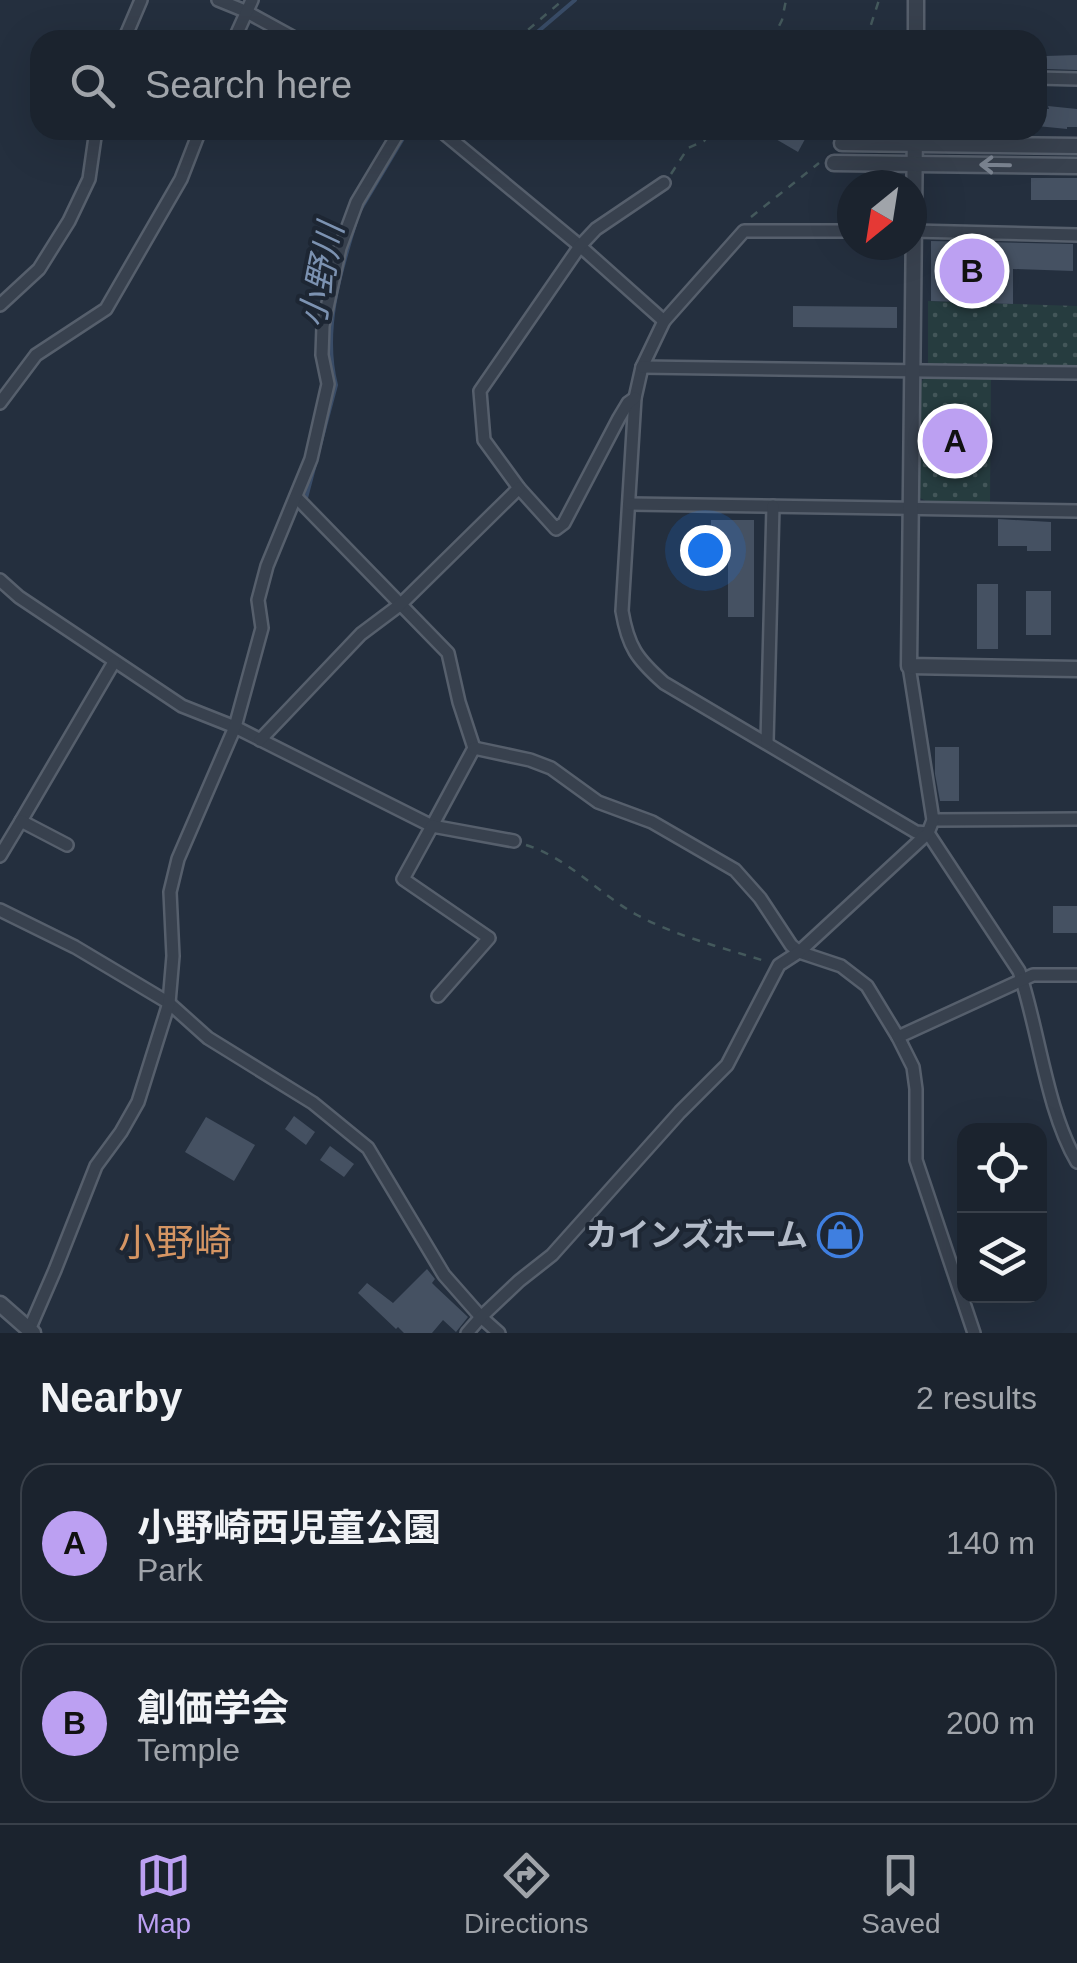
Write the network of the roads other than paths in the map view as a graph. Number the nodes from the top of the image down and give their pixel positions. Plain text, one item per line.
1 (141, 0) edge
2 (218, 0) edge
3 (916, 0) edge
4 (248, 6) edge
5 (128, 30) edge
6 (238, 30) edge
7 (283, 30) edge
8 (916, 30) edge
9 (1047, 78) edge
10 (1077, 79) edge
11 (95, 140) edge
12 (196, 140) edge
13 (394, 140) edge
14 (452, 140) edge
15 (878, 140) edge
16 (915, 140) edge
17 (969, 140) edge
18 (842, 143) dead end
19 (1077, 146) edge
20 (828, 162) road end
21 (914, 163) junction
22 (1077, 166) edge
23 (914, 170) edge
24 (664, 184) road end
25 (837, 231) edge
26 (927, 231) edge
27 (1077, 235) edge
28 (580, 246) junction
29 (913, 260) edge
30 (0, 305) edge
31 (664, 321) junction
32 (642, 367) junction
33 (912, 370) junction
34 (1077, 373) edge
35 (635, 398) junction
36 (0, 404) edge
37 (520, 488) junction
38 (296, 497) junction
39 (629, 504) junction
40 (773, 506) junction
41 (911, 508) junction
42 (1077, 511) edge
43 (0, 580) edge
44 (401, 604) junction
45 (114, 662) junction
46 (909, 666) junction
47 (1077, 669) edge
48 (234, 728) junction
49 (260, 740) junction
50 (767, 742) junction
51 (474, 748) junction
52 (1077, 819) edge
53 (21, 821) junction
54 (432, 826) junction
55 (930, 827) junction
56 (514, 841) road end
57 (67, 845) dead end
58 (0, 856) edge
59 (0, 910) edge
60 (800, 952) junction
61 (1077, 975) edge
62 (1022, 980) junction
63 (438, 996) dead end
64 (169, 1003) junction
65 (898, 1037) junction
66 (1077, 1162) edge
67 (0, 1304) edge
68 (480, 1317) junction
69 (31, 1332) edge
70 (467, 1333) edge
71 (499, 1333) edge
72 (974, 1333) edge

1 - 5 street
2 - 4 street
3 - 8 street
4 - 6 street
4 - 7 street
9 - 10 street
11 - 30 street
12 - 36 street
13 - 38 street
14 - 28 street
15 - 18 street
16 - 21 street
17 - 19 street
20 - 21 street
22 -> 21 street
21 - 23 street
24 - 28 street
25 - 31 street
26 - 27 street
28 - 31 street
28 - 37 street
29 - 33 street
31 - 32 street
32 - 33 street
32 - 35 street
33 - 34 street
33 - 41 street
35 - 37 street
35 - 39 street
37 - 44 street
38 - 44 street
38 - 48 street
39 - 40 street
39 - 50 street
40 - 41 street
40 - 50 street
41 - 42 street
41 - 46 street
43 - 45 street
44 - 49 street
44 - 51 street
45 - 48 street
45 - 53 street
46 - 47 street
46 - 55 street
48 - 49 street
48 - 64 street
49 - 54 street
50 - 55 street
51 - 54 street
51 - 60 street
52 - 55 street
53 - 57 street
53 - 58 street
54 - 56 street
54 - 63 street
55 - 60 street
55 - 62 street
59 - 64 street
60 - 65 street
60 - 68 street
61 - 62 street
62 - 65 street
62 - 66 street
64 - 68 street
64 - 69 street
65 - 72 street
67 - 69 street
68 - 70 street
68 - 71 street

